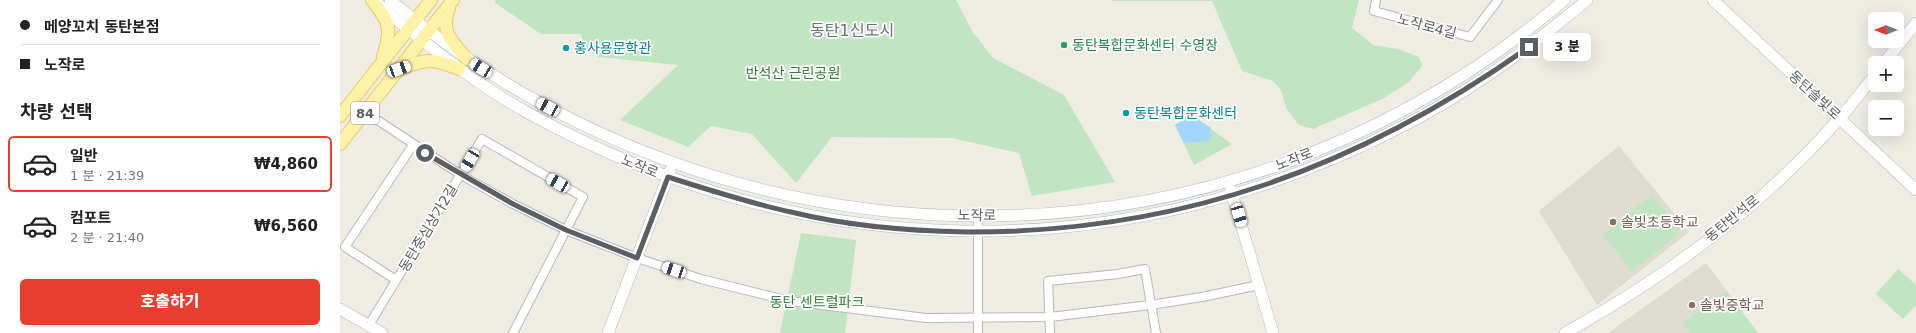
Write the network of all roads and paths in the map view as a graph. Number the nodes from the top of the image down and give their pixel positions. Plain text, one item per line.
1 (372, 0) edge
2 (390, 0) edge
3 (431, 0) edge
4 (1376, 0) edge
5 (1498, 0) edge
6 (1564, 0) edge
7 (1586, 0) edge
8 (1713, 0) edge
9 (452, 2) edge
10 (1916, 23) edge
11 (412, 25) junction
12 (425, 36) junction
13 (1890, 56) edge
14 (470, 61) junction
15 (379, 66) junction
16 (399, 69) junction
17 (462, 71) junction
18 (390, 81) junction
19 (1868, 84) edge
20 (365, 112) junction
21 (340, 116) edge
22 (1840, 119) junction
23 (340, 144) edge
24 (413, 145) junction
25 (630, 146) junction
26 (625, 159) junction
27 (673, 164) junction
28 (1275, 167) junction
29 (460, 175) junction
30 (668, 177) junction
31 (1279, 180) junction
32 (730, 181) junction
33 (1229, 182) junction
34 (1916, 190) edge
35 (1182, 194) junction
36 (1233, 195) junction
37 (726, 196) junction
38 (1186, 208) junction
39 (978, 215) junction
40 (1022, 216) junction
41 (566, 230) junction
42 (1022, 230) junction
43 (978, 232) junction
44 (637, 258) junction
45 (396, 280) junction
46 (1259, 285) junction
47 (1150, 305) junction
48 (340, 308) edge
49 (1050, 317) junction
50 (978, 318) junction
51 (369, 325) junction
52 (382, 333) edge
53 (513, 333) edge
54 (608, 333) edge
55 (978, 333) edge
56 (1050, 333) edge
57 (1156, 333) edge
58 (1274, 333) edge
59 (1565, 333) edge

1 - 11 street, 노작로
1 - 15 main road
2 - 11 street, 노작로
3 - 11 main road, 84
4 - 5 street, 노작로4길
6 - 28 street, 노작로
7 - 31 street, 노작로
8 - 22 street, 동탄솔빛로
9 - 12 main road, 84
9 - 14 main road
10 - 13 street
11 - 12 street, 노작로
11 - 15 main road, 84
12 - 14 street, 노작로
12 - 16 main road, 84
12 - 17 street, 노작로
14 - 17 street
14 - 25 street, 노작로
15 - 18 main road
15 - 21 main road, 84
16 - 17 main road
16 - 18 main road, 84
17 - 26 street, 노작로
18 - 20 main road, 84
19 - 22 street, 동탄반석로
20 - 23 main road, 84
20 - 24 street
22 - 34 street, 동탄솔빛로
22 - 59 street, 동탄반석로
24 - 29 street
24 - 45 street, 동탄중심상가2길
25 - 26 street
25 - 27 street, 노작로
26 - 30 street, 노작로
27 - 30 street
27 - 32 street, 노작로
28 - 31 street
28 - 33 street, 노작로
29 - 41 street
29 - 41 street, 동탄중심상가2길
29 - 45 street, 동탄중심상가2길
30 - 37 street, 노작로
30 - 44 street
31 - 36 street, 노작로
32 - 37 street
32 - 39 street, 노작로
33 - 35 street, 노작로
33 - 36 street
35 - 38 street
35 - 40 street, 노작로
36 - 38 street, 노작로
36 - 46 street
37 - 43 street, 노작로
38 - 42 street, 노작로
39 - 40 street, 노작로
39 - 43 street
40 - 42 street
41 - 44 street
41 - 53 street, 동탄중심상가2길
42 - 43 street, 노작로
43 - 50 street
44 - 50 street
44 - 54 street
45 - 51 street, 동탄중심상가2길
46 - 47 street
46 - 58 street
47 - 49 street
47 - 49 street
47 - 57 street
48 - 51 street
49 - 50 street
49 - 56 street
50 - 55 street
51 - 52 street

